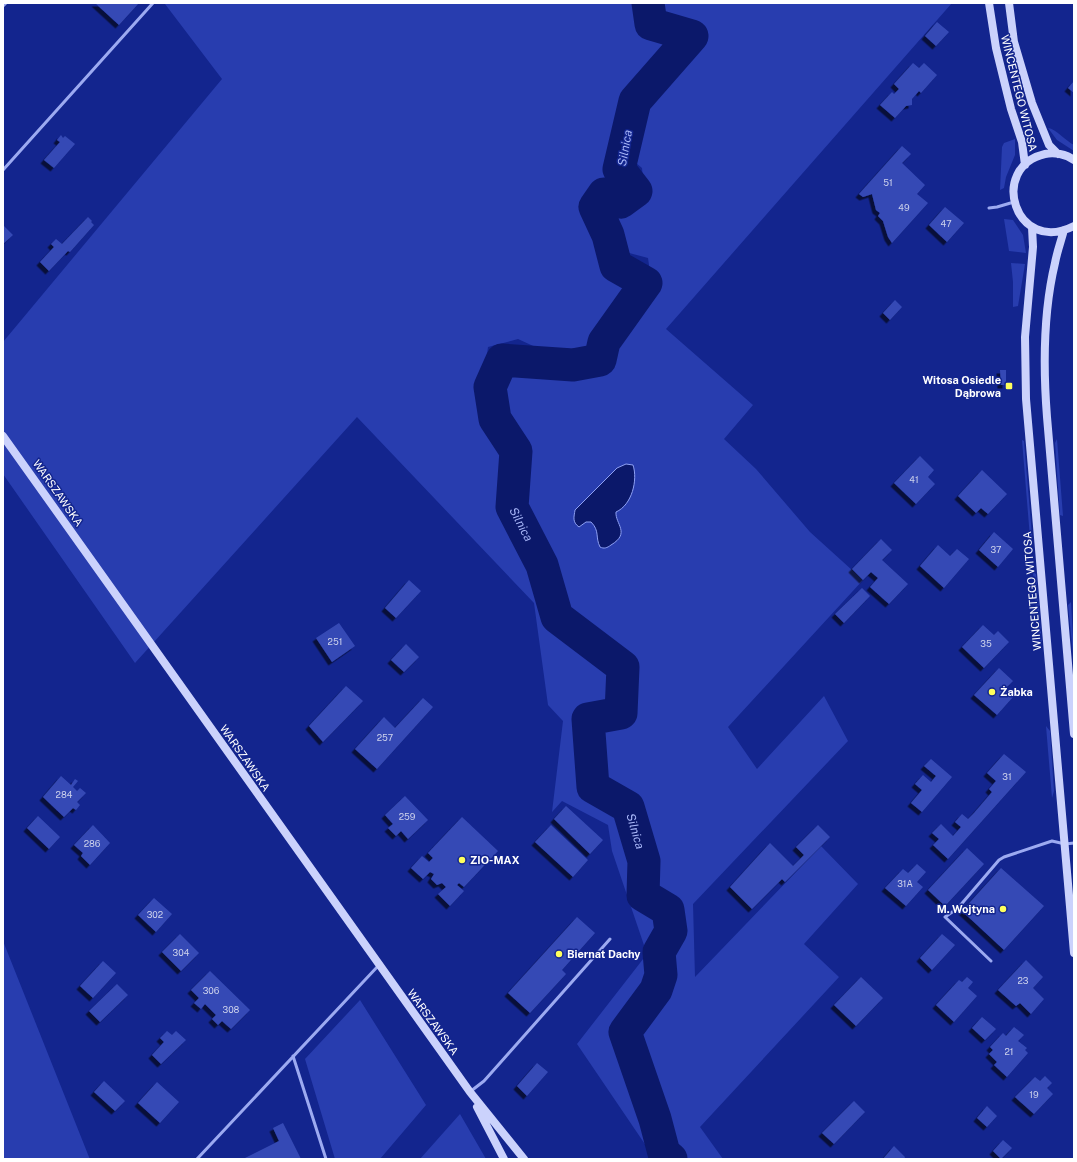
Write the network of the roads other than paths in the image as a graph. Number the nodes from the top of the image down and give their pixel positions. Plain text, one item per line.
1 (6, 3) edge
2 (153, 3) edge
3 (988, 3) edge
4 (1009, 3) edge
5 (3, 6) edge
6 (1058, 154) junction
7 (1074, 160) edge
8 (1025, 165) junction
9 (3, 170) edge
10 (1014, 202) junction
11 (989, 208) dead end
12 (1074, 226) edge
13 (1032, 227) junction
14 (1064, 230) junction
15 (3, 436) edge
16 (1074, 734) edge
17 (1074, 843) edge
18 (1065, 844) junction
19 (610, 939) dead end
20 (1074, 953) edge
21 (992, 961) dead end
22 (379, 965) junction
23 (293, 1056) junction
24 (470, 1092) junction
25 (197, 1159) edge
26 (326, 1159) edge
27 (504, 1159) edge
28 (524, 1159) edge

1 - 5 lane
2 - 9 lane
3 - 8 main road, WINCENTEGO WITOSA
4 - 6 main road, WINCENTEGO WITOSA
6 - 7 main road
6 - 8 main road
8 - 10 main road
10 - 11 lane
10 - 13 main road
12 - 14 main road
13 - 14 main road
13 - 18 main road, WINCENTEGO WITOSA
14 - 16 main road
15 - 22 main road, WARSZAWSKA
17 - 18 lane
18 - 20 main road, WINCENTEGO WITOSA
18 - 21 lane
19 - 24 lane
22 - 23 lane
22 - 24 main road, WARSZAWSKA
23 - 25 lane
23 - 26 lane
24 - 27 main road, WARSZAWSKA
24 - 28 main road, WARSZAWSKA

